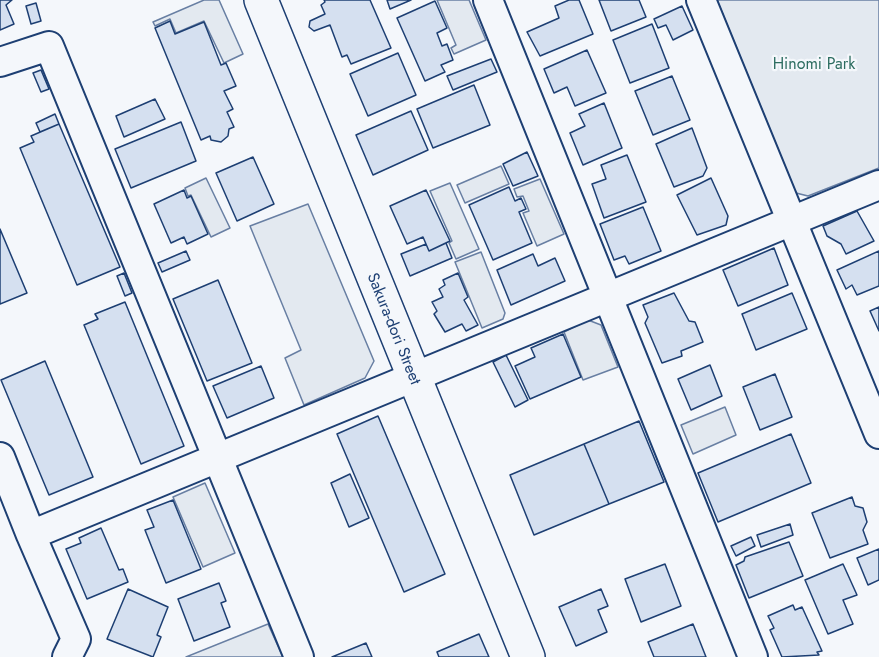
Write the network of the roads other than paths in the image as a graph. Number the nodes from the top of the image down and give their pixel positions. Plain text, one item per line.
1 (261, 0) edge
2 (488, 0) edge
3 (700, 0) edge
4 (0, 63) edge
5 (879, 185) edge
6 (791, 221) junction
7 (609, 296) junction
8 (412, 376) junction
9 (879, 434) edge
10 (217, 456) junction
11 (0, 457) edge
12 (30, 535) junction
13 (67, 657) edge
14 (299, 657) edge
15 (528, 657) edge
16 (753, 657) edge

1 - 8 street, Sakura-dori Street
2 - 7 street
3 - 6 street
4 - 10 street
5 - 6 street
6 - 7 street
6 - 9 street
7 - 8 street
7 - 16 street
8 - 10 street
8 - 15 street, Sakura-dori Street
10 - 12 street
10 - 14 street
11 - 12 street
12 - 13 street

